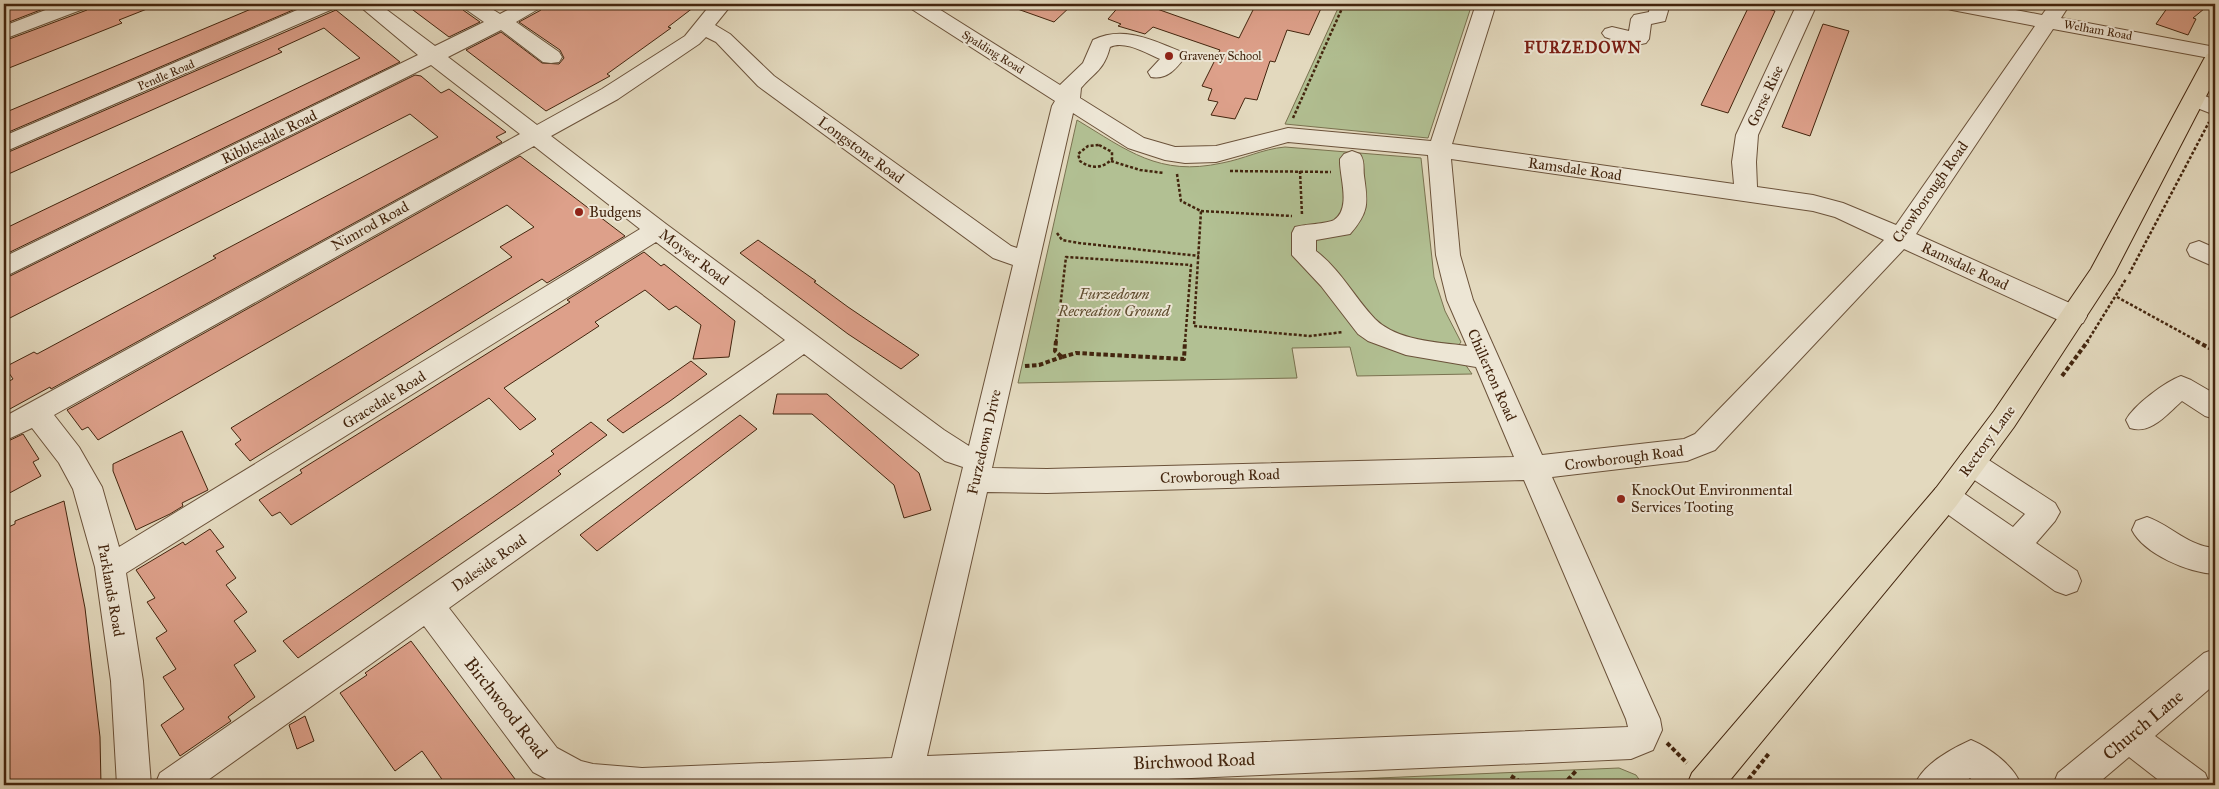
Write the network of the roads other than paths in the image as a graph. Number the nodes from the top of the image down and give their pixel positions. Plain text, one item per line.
1 (79, 4) edge
2 (328, 4) edge
3 (367, 4) edge
4 (471, 4) edge
5 (533, 4) edge
6 (722, 4) edge
7 (1486, 4) edge
8 (1660, 4) edge
9 (1807, 4) edge
10 (1952, 4) edge
11 (932, 7) edge
12 (2054, 12) edge
13 (501, 23) junction
14 (704, 28) junction
15 (4, 33) edge
16 (1612, 33) dead end
17 (2215, 53) edge
18 (432, 56) junction
19 (551, 57) dead end
20 (2215, 59) edge
21 (1159, 72) dead end
22 (1069, 101) junction
23 (2207, 109) edge
24 (534, 135) junction
25 (4, 144) edge
26 (1440, 150) junction
27 (1351, 165) road end
28 (1746, 193) junction
29 (657, 230) junction
30 (1901, 237) junction
31 (1027, 258) junction
32 (4, 268) edge
33 (2074, 316) junction
34 (805, 340) junction
35 (1484, 358) junction
36 (2215, 408) edge
37 (36, 412) junction
38 (2140, 420) dead end
39 (4, 430) edge
40 (1971, 463) junction
41 (1533, 467) junction
42 (978, 471) junction
43 (1946, 497) junction
44 (2147, 530) dead end
45 (2015, 546) junction
46 (2215, 561) edge
47 (110, 567) junction
48 (2066, 580) dead end
49 (428, 606) junction
50 (2215, 664) edge
51 (2129, 737) junction
52 (1658, 738) joint
53 (1695, 774) edge
54 (905, 779) edge
55 (134, 785) edge
56 (172, 785) edge
57 (1932, 785) edge
58 (2004, 785) edge
59 (2070, 785) edge
60 (2193, 785) edge

1 - 15 street
2 - 25 street, Pendle Road
3 - 18 street, Moyser Road
4 - 13 street
5 - 13 street, Ribblesdale Road
6 - 14 street, Nimrod Road
7 - 26 street, Chillerton Road
8 - 16 street
9 - 28 street, Gorse Rise
10 - 12 street, Welham Road
11 - 22 street, Spalding Road
12 - 17 street, Welham Road
12 - 30 street, Crowborough Road
13 - 18 street, Ribblesdale Road
13 - 19 street
14 - 24 street, Nimrod Road
14 - 31 street, Longstone Road
18 - 24 street, Moyser Road
18 - 32 street, Ribblesdale Road
20 - 23 main road, Rectory Lane
21 - 22 street, Furzedown Drive
22 - 26 street, Ramsdale Road
22 - 31 street, Furzedown Drive
23 - 33 main road, Rectory Lane
24 - 29 street, Moyser Road
24 - 37 street, Nimrod Road
26 - 28 street, Ramsdale Road
26 - 35 street, Chillerton Road
27 - 35 street
28 - 30 street, Ramsdale Road
29 - 34 street, Moyser Road
29 - 47 street, Gracedale Road
30 - 33 street, Ramsdale Road
30 - 41 street, Crowborough Road
31 - 42 street, Furzedown Drive
33 - 40 main road, Rectory Lane
34 - 42 street, Moyser Road
34 - 49 street, Daleside Road
35 - 41 street, Chillerton Road
36 - 38 street
37 - 39 street, Nimrod Road
37 - 47 street, Parklands Road
40 - 43 main road, Rectory Lane
40 - 45 street
41 - 42 street, Crowborough Road
41 - 52 street, Chillerton Road
42 - 54 street, Furzedown Drive
43 - 45 street
43 - 53 main road, Rectory Lane
44 - 46 street
45 - 48 street
47 - 55 street, Parklands Road
49 - 54 street, Birchwood Road
49 - 56 street, Daleside Road
50 - 51 street, Church Lane
51 - 59 street, Church Lane
51 - 60 street
52 - 54 street, Birchwood Road
57 - 58 street

